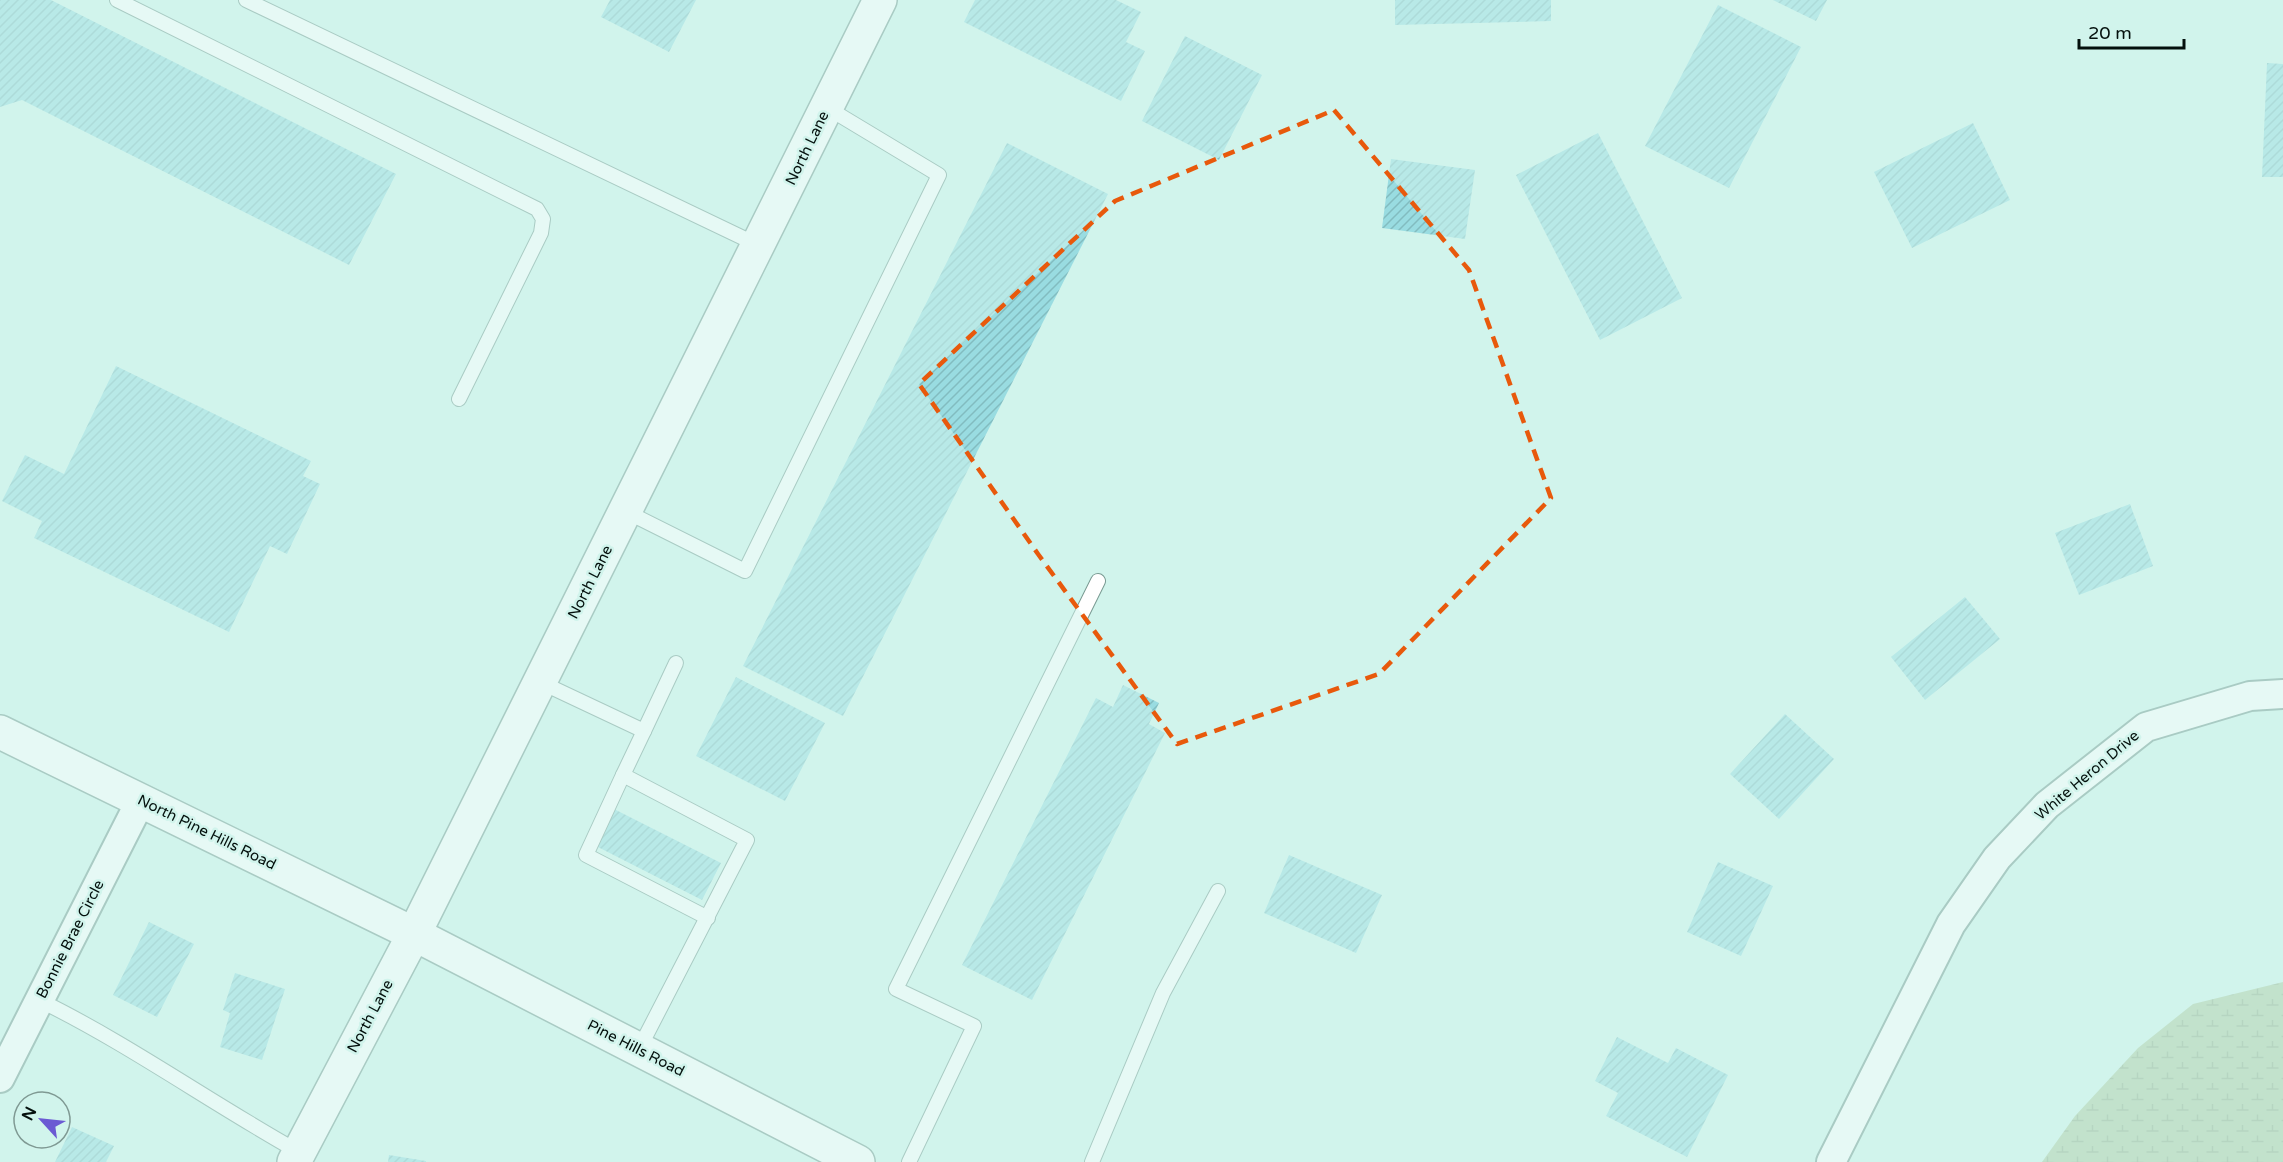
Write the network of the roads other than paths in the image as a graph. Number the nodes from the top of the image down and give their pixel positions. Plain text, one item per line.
1 (117, 0) edge
2 (246, 0) edge
3 (880, 0) edge
4 (826, 107) junction
5 (758, 245) junction
6 (459, 399) dead end
7 (625, 511) junction
8 (1098, 581) dead end
9 (676, 663) dead end
10 (540, 682) junction
11 (2283, 694) edge
12 (644, 731) junction
13 (0, 732) edge
14 (623, 775) junction
15 (141, 800) junction
16 (1218, 891) dead end
17 (708, 918) junction
18 (414, 934) junction
19 (39, 1000) junction
20 (639, 1049) junction
21 (0, 1078) edge
22 (296, 1157) edge
23 (858, 1162) edge
24 (909, 1162) edge
25 (1092, 1162) edge
26 (1831, 1162) edge

1 - 6 lane
2 - 5 lane
3 - 4 street, North Lane
4 - 5 street, North Lane
4 - 7 lane
5 - 7 street, North Lane
7 - 10 street, North Lane
8 - 24 lane
9 - 12 lane
10 - 12 lane
10 - 18 street, North Lane
11 - 26 street, White Heron Drive
12 - 14 lane
13 - 15 street, North Pine Hills Road
14 - 17 lane
14 - 17 lane
15 - 18 street, North Pine Hills Road
15 - 19 street, Bonnie Brae Circle
16 - 25 lane
17 - 20 lane
18 - 20 street, Pine Hills Road
18 - 22 street, North Lane
19 - 21 street, Bonnie Brae Circle
19 - 22 lane
20 - 23 street, Pine Hills Road

